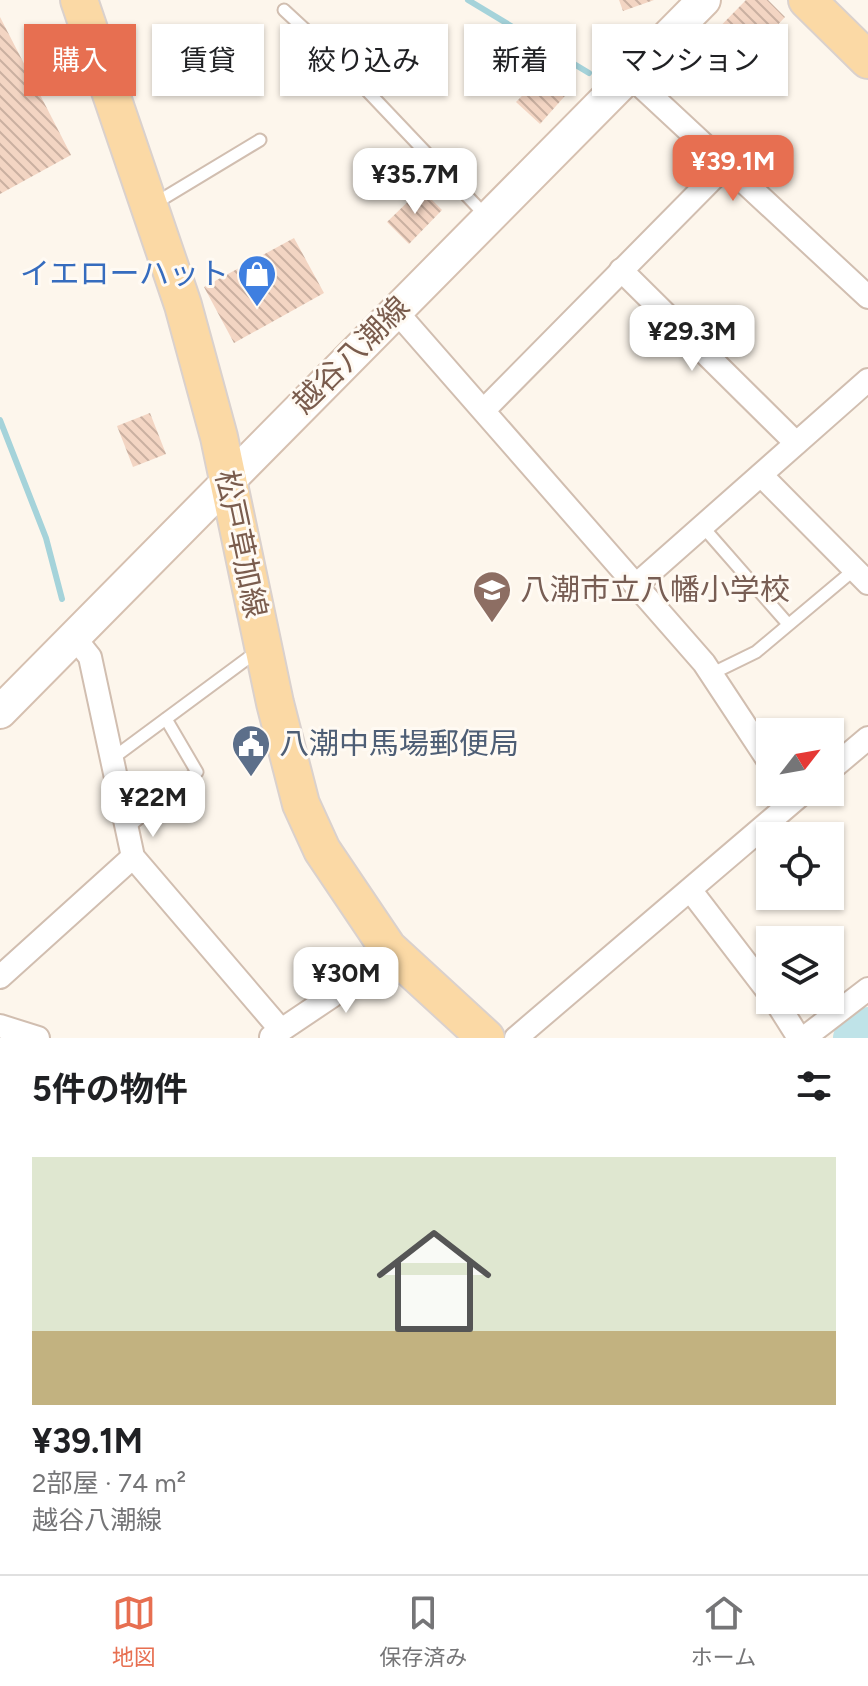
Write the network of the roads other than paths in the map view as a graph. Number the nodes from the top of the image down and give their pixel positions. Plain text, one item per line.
1 (79, 0) edge
2 (704, 0) edge
3 (807, 0) edge
4 (843, 0) edge
5 (284, 10) dead end
6 (680, 24) edge
7 (868, 26) edge
8 (868, 60) edge
9 (608, 96) edge
10 (652, 96) edge
11 (260, 140) dead end
12 (726, 165) junction
13 (150, 206) junction
14 (487, 217) junction
15 (621, 270) junction
16 (868, 297) edge
17 (395, 310) junction
18 (868, 380) edge
19 (484, 410) junction
20 (796, 443) junction
21 (761, 475) junction
22 (228, 480) junction
23 (703, 527) junction
24 (862, 576) edge
25 (636, 585) junction
26 (788, 624) junction
27 (74, 637) junction
28 (263, 647) junction
29 (711, 674) junction
30 (0, 712) edge
31 (166, 719) junction
32 (868, 738) edge
33 (756, 742) edge
34 (113, 758) junction
35 (844, 758) edge
36 (784, 806) edge
37 (127, 828) junction
38 (133, 857) junction
39 (691, 891) junction
40 (388, 948) junction
41 (756, 976) edge
42 (0, 977) edge
43 (868, 989) edge
44 (785, 1014) edge
45 (0, 1026) edge
46 (276, 1034) edge
47 (38, 1038) edge
48 (486, 1038) edge
49 (516, 1038) edge
50 (801, 1038) edge

1 - 13 main road, 松戸草加線
2 - 6 main road, 越谷八潮線
3 - 8 main road
4 - 7 main road
5 - 14 lane
9 - 14 main road, 越谷八潮線
10 - 12 street
11 - 13 lane
12 - 15 street
12 - 16 street
13 - 22 main road, 松戸草加線
14 - 17 main road, 越谷八潮線
15 - 19 street
15 - 20 street
17 - 19 street
17 - 22 main road, 越谷八潮線
18 - 20 street
19 - 25 street
20 - 21 street
21 - 23 street
21 - 24 street
22 - 27 main road, 越谷八潮線
22 - 28 main road, 松戸草加線
23 - 25 street
23 - 26 lane
24 - 26 lane
25 - 29 street
26 - 29 lane
27 - 30 main road, 越谷八潮線
27 - 34 street
28 - 31 lane
28 - 40 main road, 松戸草加線
29 - 33 street
31 - 34 lane
31 - 37 lane
32 - 35 street
34 - 37 street
36 - 39 street
37 - 38 street
38 - 42 street
38 - 46 street
39 - 41 street
39 - 49 street
40 - 46 street
40 - 48 main road, 松戸草加線
43 - 50 street
44 - 50 street
45 - 47 street

